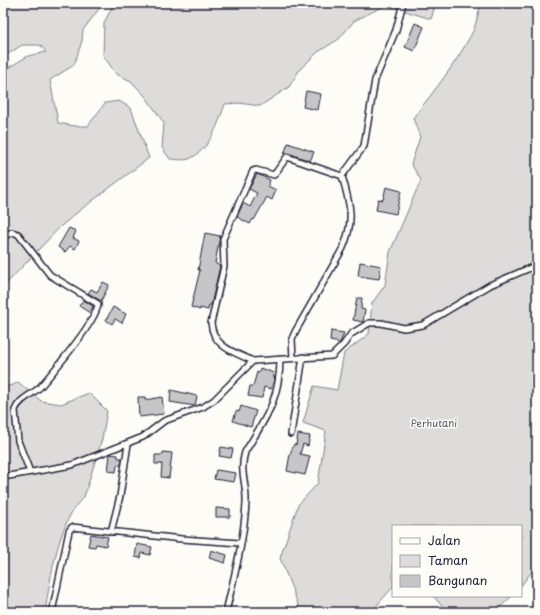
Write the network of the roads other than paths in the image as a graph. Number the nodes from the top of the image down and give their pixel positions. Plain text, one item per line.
1 (404, 3) edge
2 (342, 176) junction
3 (3, 237) edge
4 (537, 265) edge
5 (303, 357) junction
6 (293, 358) junction
7 (280, 359) junction
8 (253, 360) junction
9 (291, 434) dead end
10 (128, 444) junction
11 (30, 472) junction
12 (3, 477) edge
13 (111, 532) junction
14 (240, 543) junction
15 (52, 612) edge
16 (226, 612) edge

1 - 2 street
2 - 6 street
2 - 8 street
3 - 11 street
4 - 5 street
5 - 6 street
5 - 9 street
6 - 7 street
7 - 8 street
7 - 14 street
8 - 10 street
10 - 11 street
10 - 13 street
11 - 12 street
13 - 14 street
13 - 15 street
14 - 16 street

